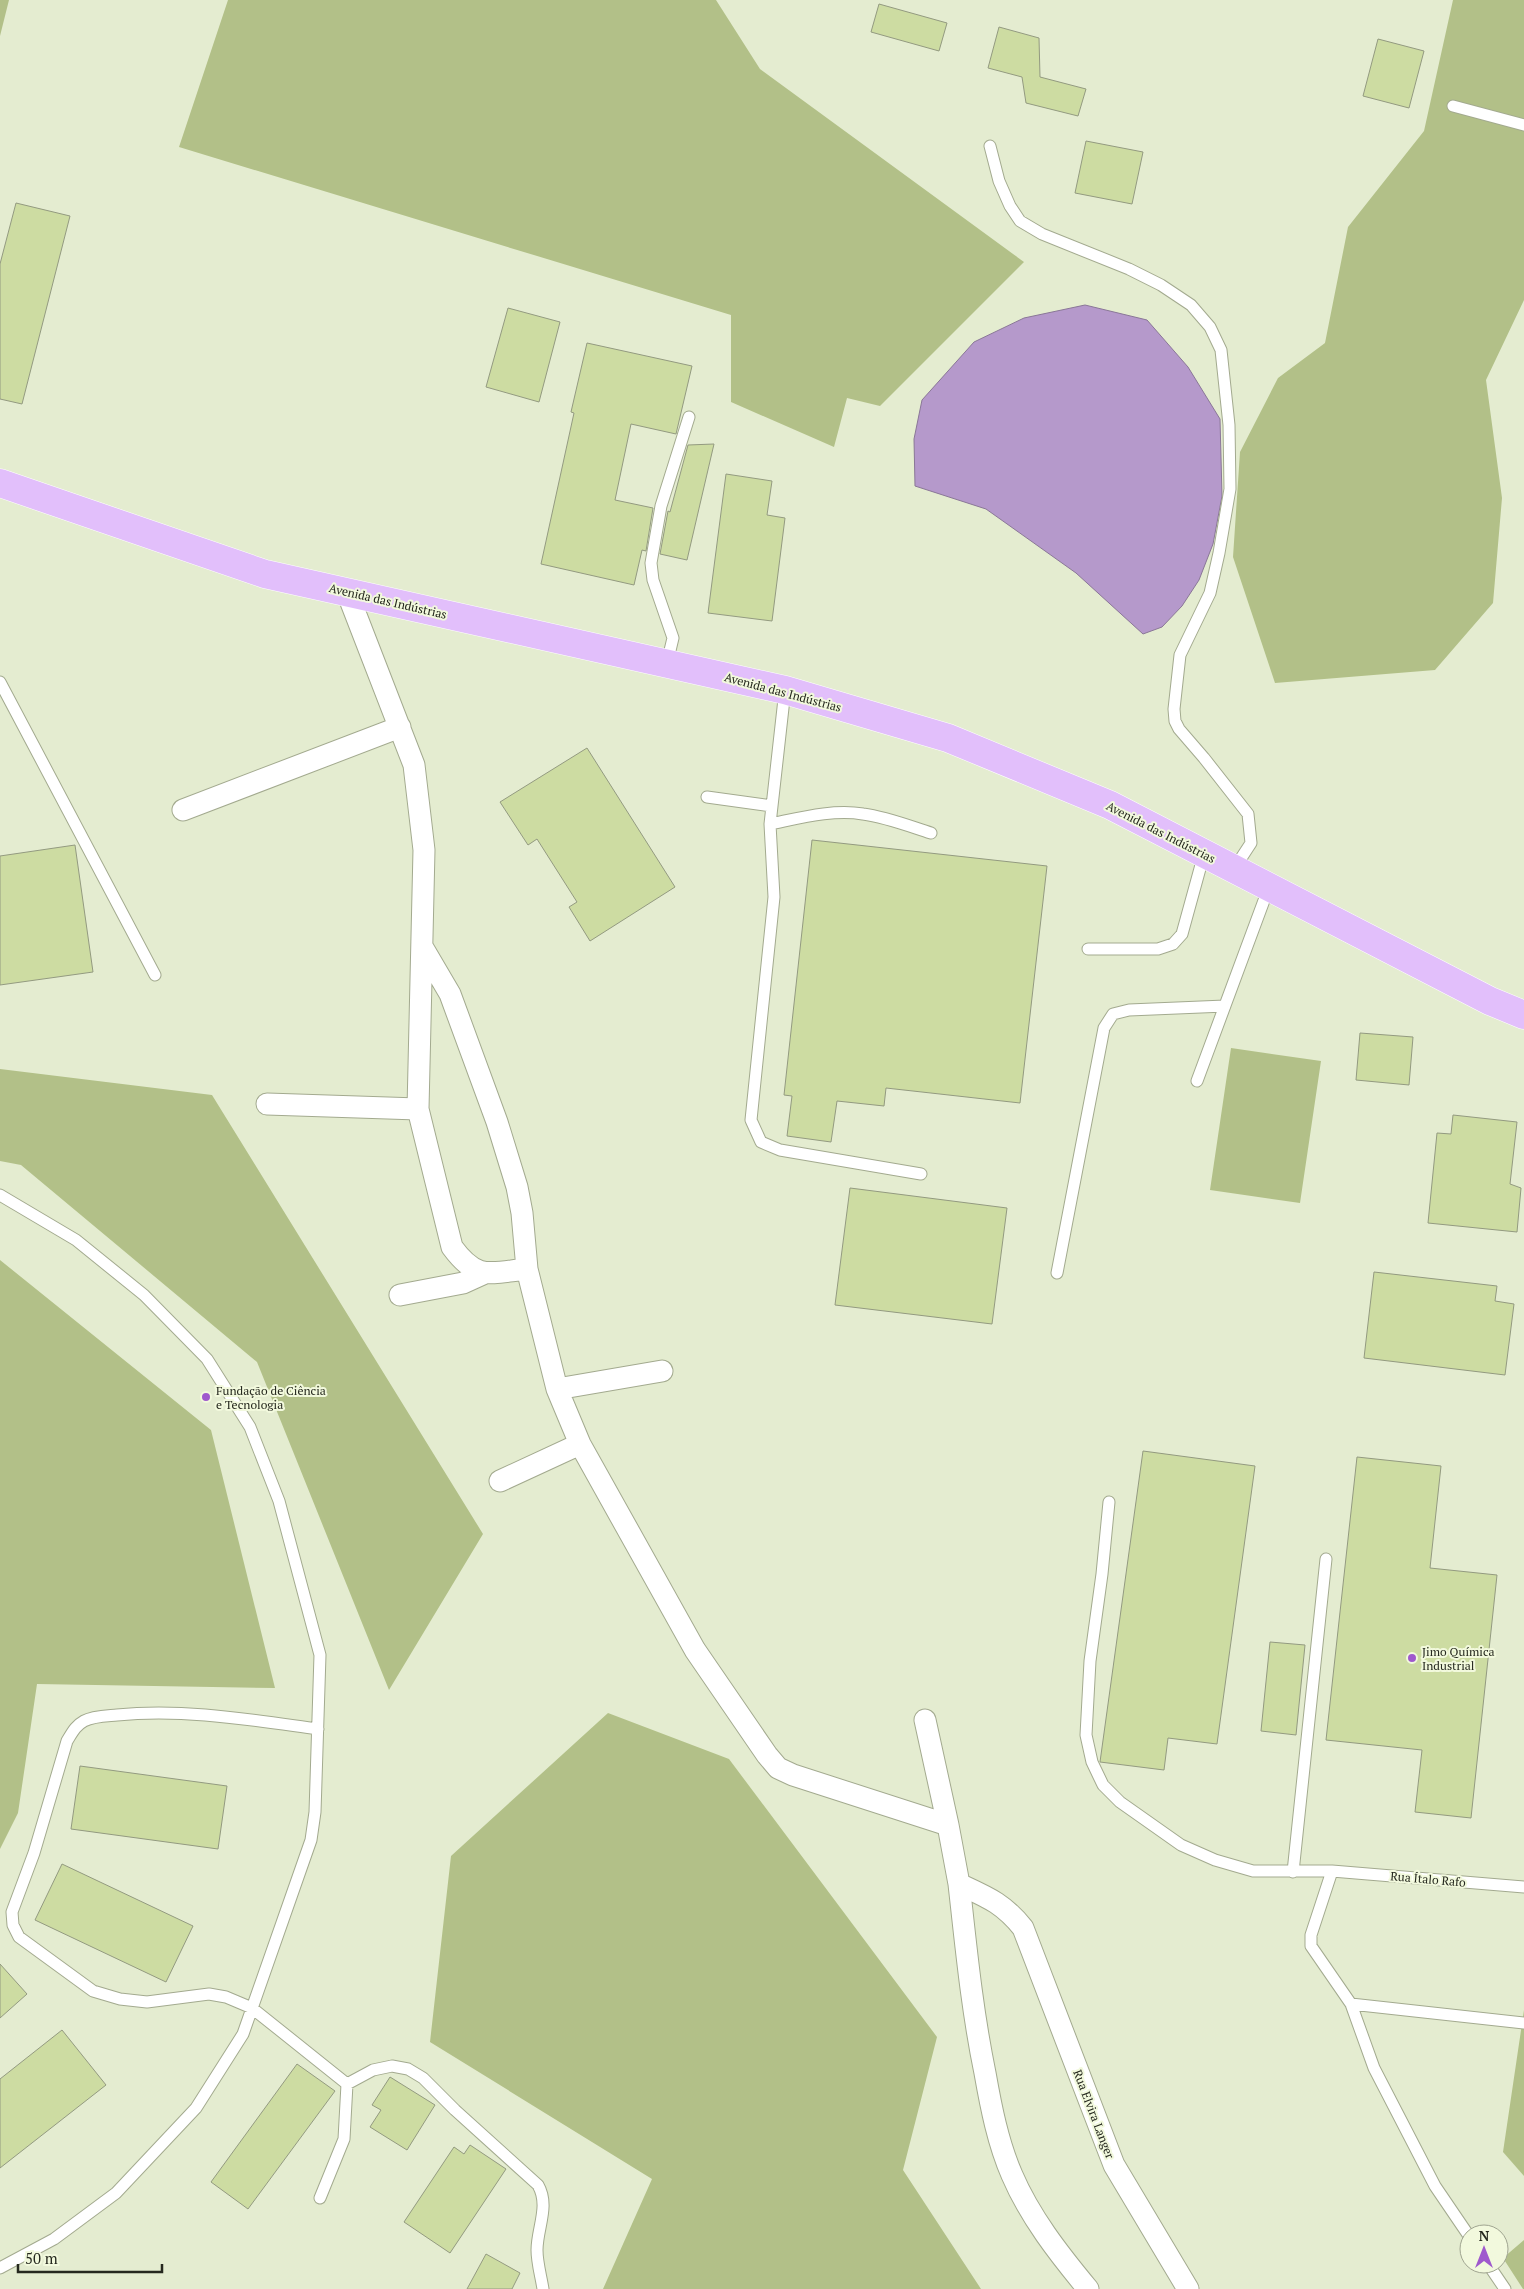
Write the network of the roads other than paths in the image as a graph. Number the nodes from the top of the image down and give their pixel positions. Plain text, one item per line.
1 (1453, 106) dead end
2 (1524, 125) edge
3 (990, 146) dead end
4 (690, 417) dead end
5 (0, 483) edge
6 (347, 592) junction
7 (667, 663) junction
8 (0, 682) edge
9 (785, 690) junction
10 (400, 727) junction
11 (707, 797) dead end
12 (772, 806) junction
13 (183, 810) dead end
14 (770, 824) junction
15 (931, 832) dead end
16 (1204, 854) junction
17 (1234, 869) junction
18 (1269, 887) junction
19 (423, 948) junction
20 (1088, 948) dead end
21 (154, 975) dead end
22 (1225, 1006) junction
23 (1524, 1015) edge
24 (1198, 1081) dead end
25 (267, 1104) dead end
26 (418, 1109) junction
27 (921, 1174) dead end
28 (0, 1195) edge
29 (527, 1269) junction
30 (485, 1273) junction
31 (1057, 1273) dead end
32 (400, 1295) dead end
33 (662, 1371) dead end
34 (556, 1389) junction
35 (580, 1444) junction
36 (500, 1482) dead end
37 (1109, 1502) dead end
38 (1326, 1559) dead end
39 (925, 1720) dead end
40 (318, 1729) junction
41 (948, 1826) junction
42 (1332, 1871) junction
43 (1293, 1872) junction
44 (959, 1884) junction
45 (1524, 1887) edge
46 (1351, 2004) junction
47 (252, 2008) junction
48 (1524, 2023) edge
49 (347, 2084) junction
50 (320, 2198) dead end
51 (1461, 2224) edge
52 (0, 2268) edge
53 (1495, 2274) edge
54 (543, 2289) edge
55 (1088, 2289) edge
56 (1188, 2289) edge
57 (1505, 2289) edge

1 - 2 lane
3 - 17 lane
4 - 7 lane
5 - 6 main road, Avenida das Indústrias
6 - 7 main road, Avenida das Indústrias
6 - 10 street
7 - 9 main road, Avenida das Indústrias
8 - 21 lane
9 - 12 lane
9 - 16 main road, Avenida das Indústrias
10 - 13 street
10 - 19 street
11 - 12 lane
12 - 14 lane
14 - 15 lane
14 - 27 lane
16 - 17 main road, Avenida das Indústrias
16 - 20 lane
17 - 18 main road, Avenida das Indústrias
18 - 22 lane
18 - 23 main road, Avenida das Indústrias
19 - 26 street
19 - 29 street
22 - 24 lane
22 - 31 lane
25 - 26 street
26 - 30 street
28 - 40 lane
29 - 30 street
29 - 34 street
30 - 32 street
33 - 34 street
34 - 35 street
35 - 36 street
35 - 41 street
37 - 43 lane, Rua Ítalo Rafo
38 - 43 lane
39 - 41 street
40 - 47 lane
40 - 47 lane
41 - 44 street
42 - 43 lane, Rua Ítalo Rafo
42 - 45 lane, Rua Ítalo Rafo
42 - 46 lane
44 - 55 street
44 - 56 street, Rua Elvira Langer
46 - 48 lane
46 - 51 lane
47 - 49 lane
47 - 52 lane
49 - 50 lane
49 - 54 lane
53 - 57 lane

